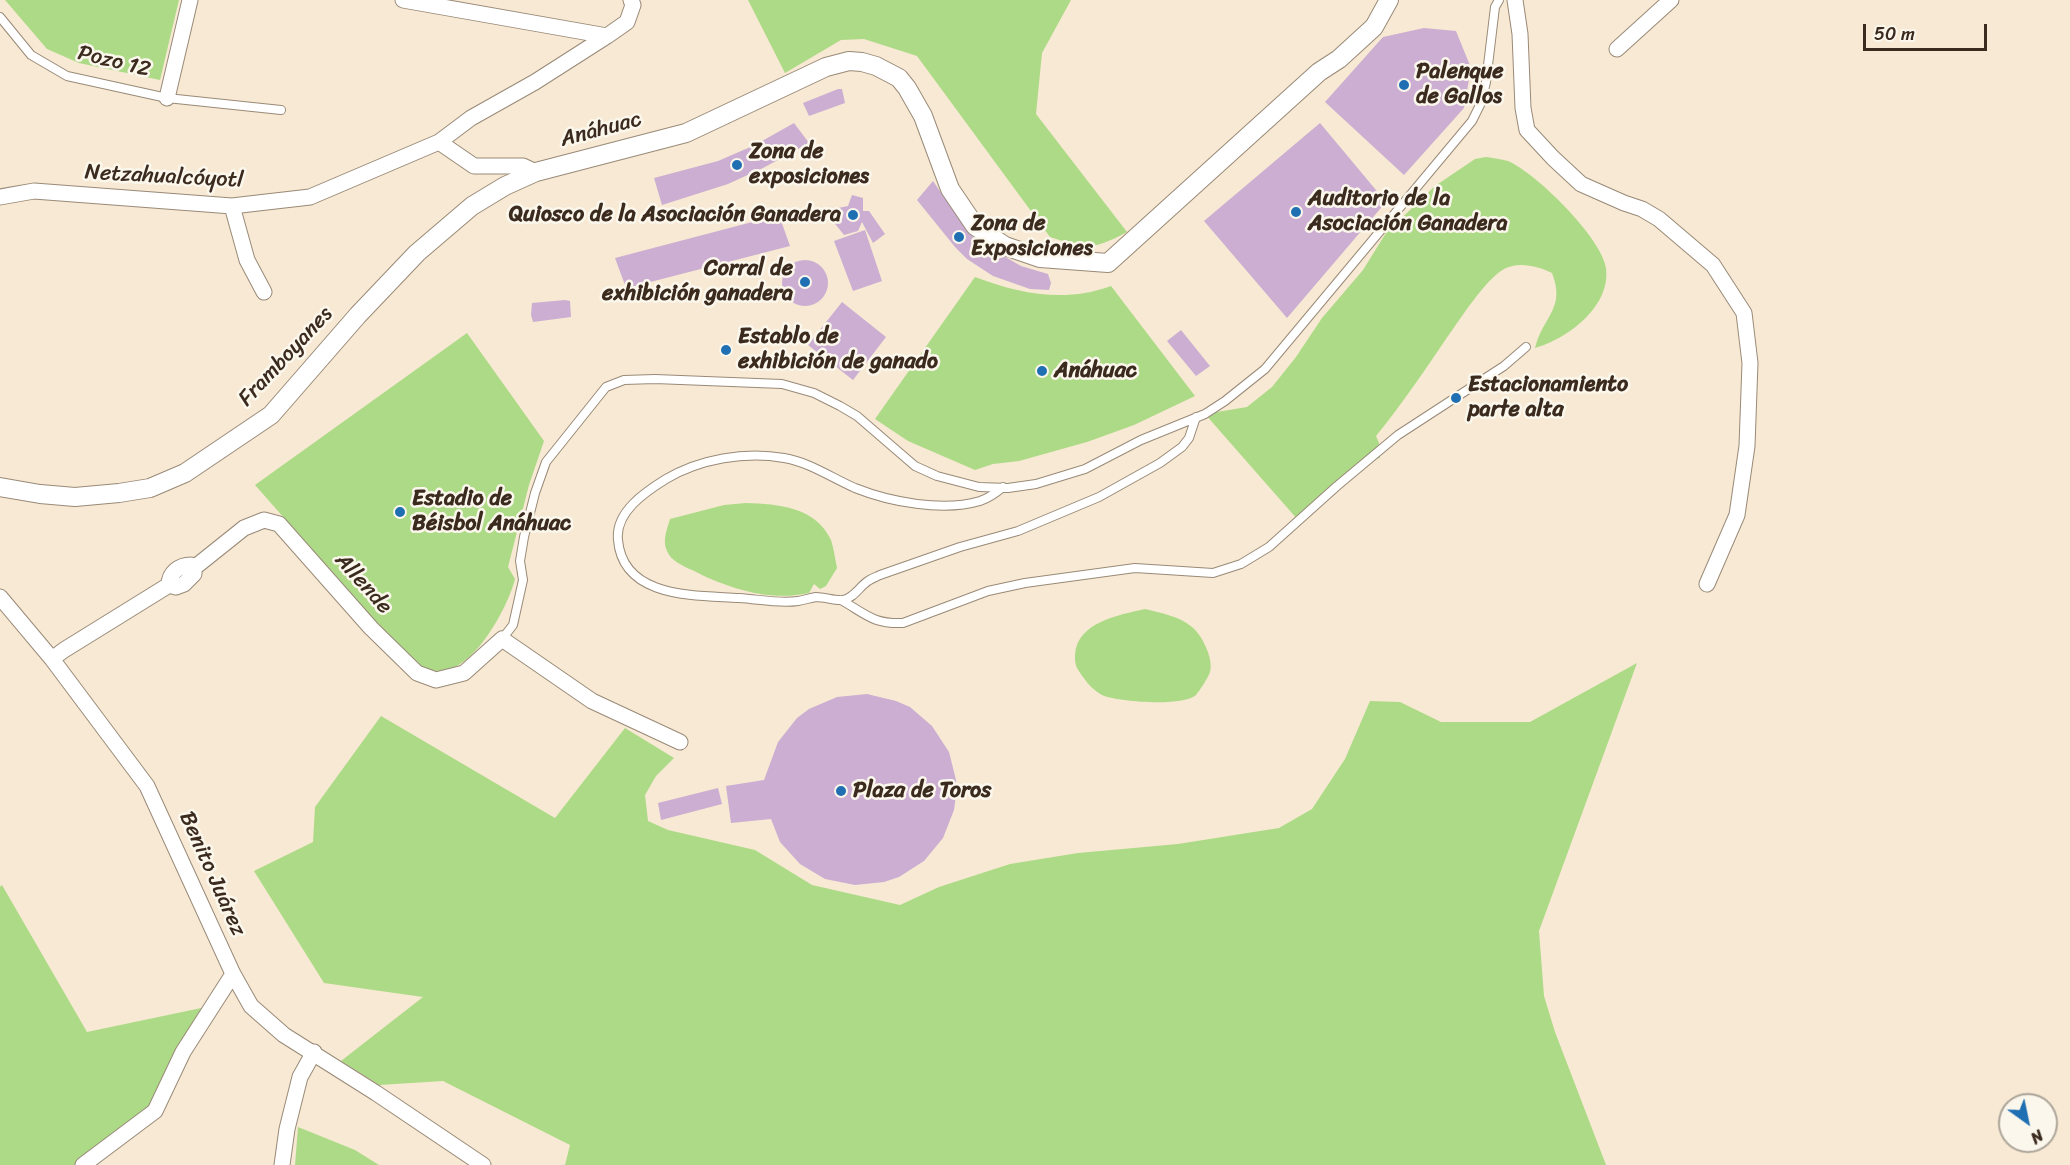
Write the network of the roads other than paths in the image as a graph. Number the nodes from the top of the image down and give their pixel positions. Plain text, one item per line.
1 (190, 0) edge
2 (403, 0) edge
3 (631, 0) edge
4 (1389, 0) edge
5 (1499, 0) edge
6 (1515, 0) edge
7 (1671, 0) edge
8 (0, 17) edge
9 (607, 36) junction
10 (1617, 49) dead end
11 (167, 98) junction
12 (281, 110) dead end
13 (439, 142) junction
14 (536, 172) junction
15 (0, 197) edge
16 (232, 206) junction
17 (264, 292) dead end
18 (1526, 347) dead end
19 (1196, 417) junction
20 (0, 487) edge
21 (1003, 487) junction
22 (1707, 584) dead end
23 (0, 597) edge
24 (841, 600) junction
25 (502, 639) junction
26 (52, 659) junction
27 (680, 742) dead end
28 (233, 974) junction
29 (314, 1052) junction
30 (83, 1165) edge
31 (282, 1165) edge
32 (483, 1165) edge

1 - 11 street, Pozo 12
2 - 9 street
3 - 9 street, Netzahualcóyotl
4 - 14 street, Anáhuac
5 - 19 lane
6 - 22 street
7 - 10 street
8 - 11 lane, Pozo 12
9 - 13 street, Netzahualcóyotl
11 - 12 lane, Pozo 12
13 - 14 street
13 - 16 street, Netzahualcóyotl
14 - 20 street, Framboyanes
15 - 16 street, Netzahualcóyotl
16 - 17 street
18 - 24 lane
19 - 21 lane
19 - 24 lane
21 - 24 lane
21 - 25 lane
23 - 26 street, Benito Juárez
25 - 26 street, Allende
25 - 27 street
26 - 28 street, Benito Juárez
28 - 29 street, Benito Juárez
28 - 30 street
29 - 31 street
29 - 32 street, Benito Juárez

